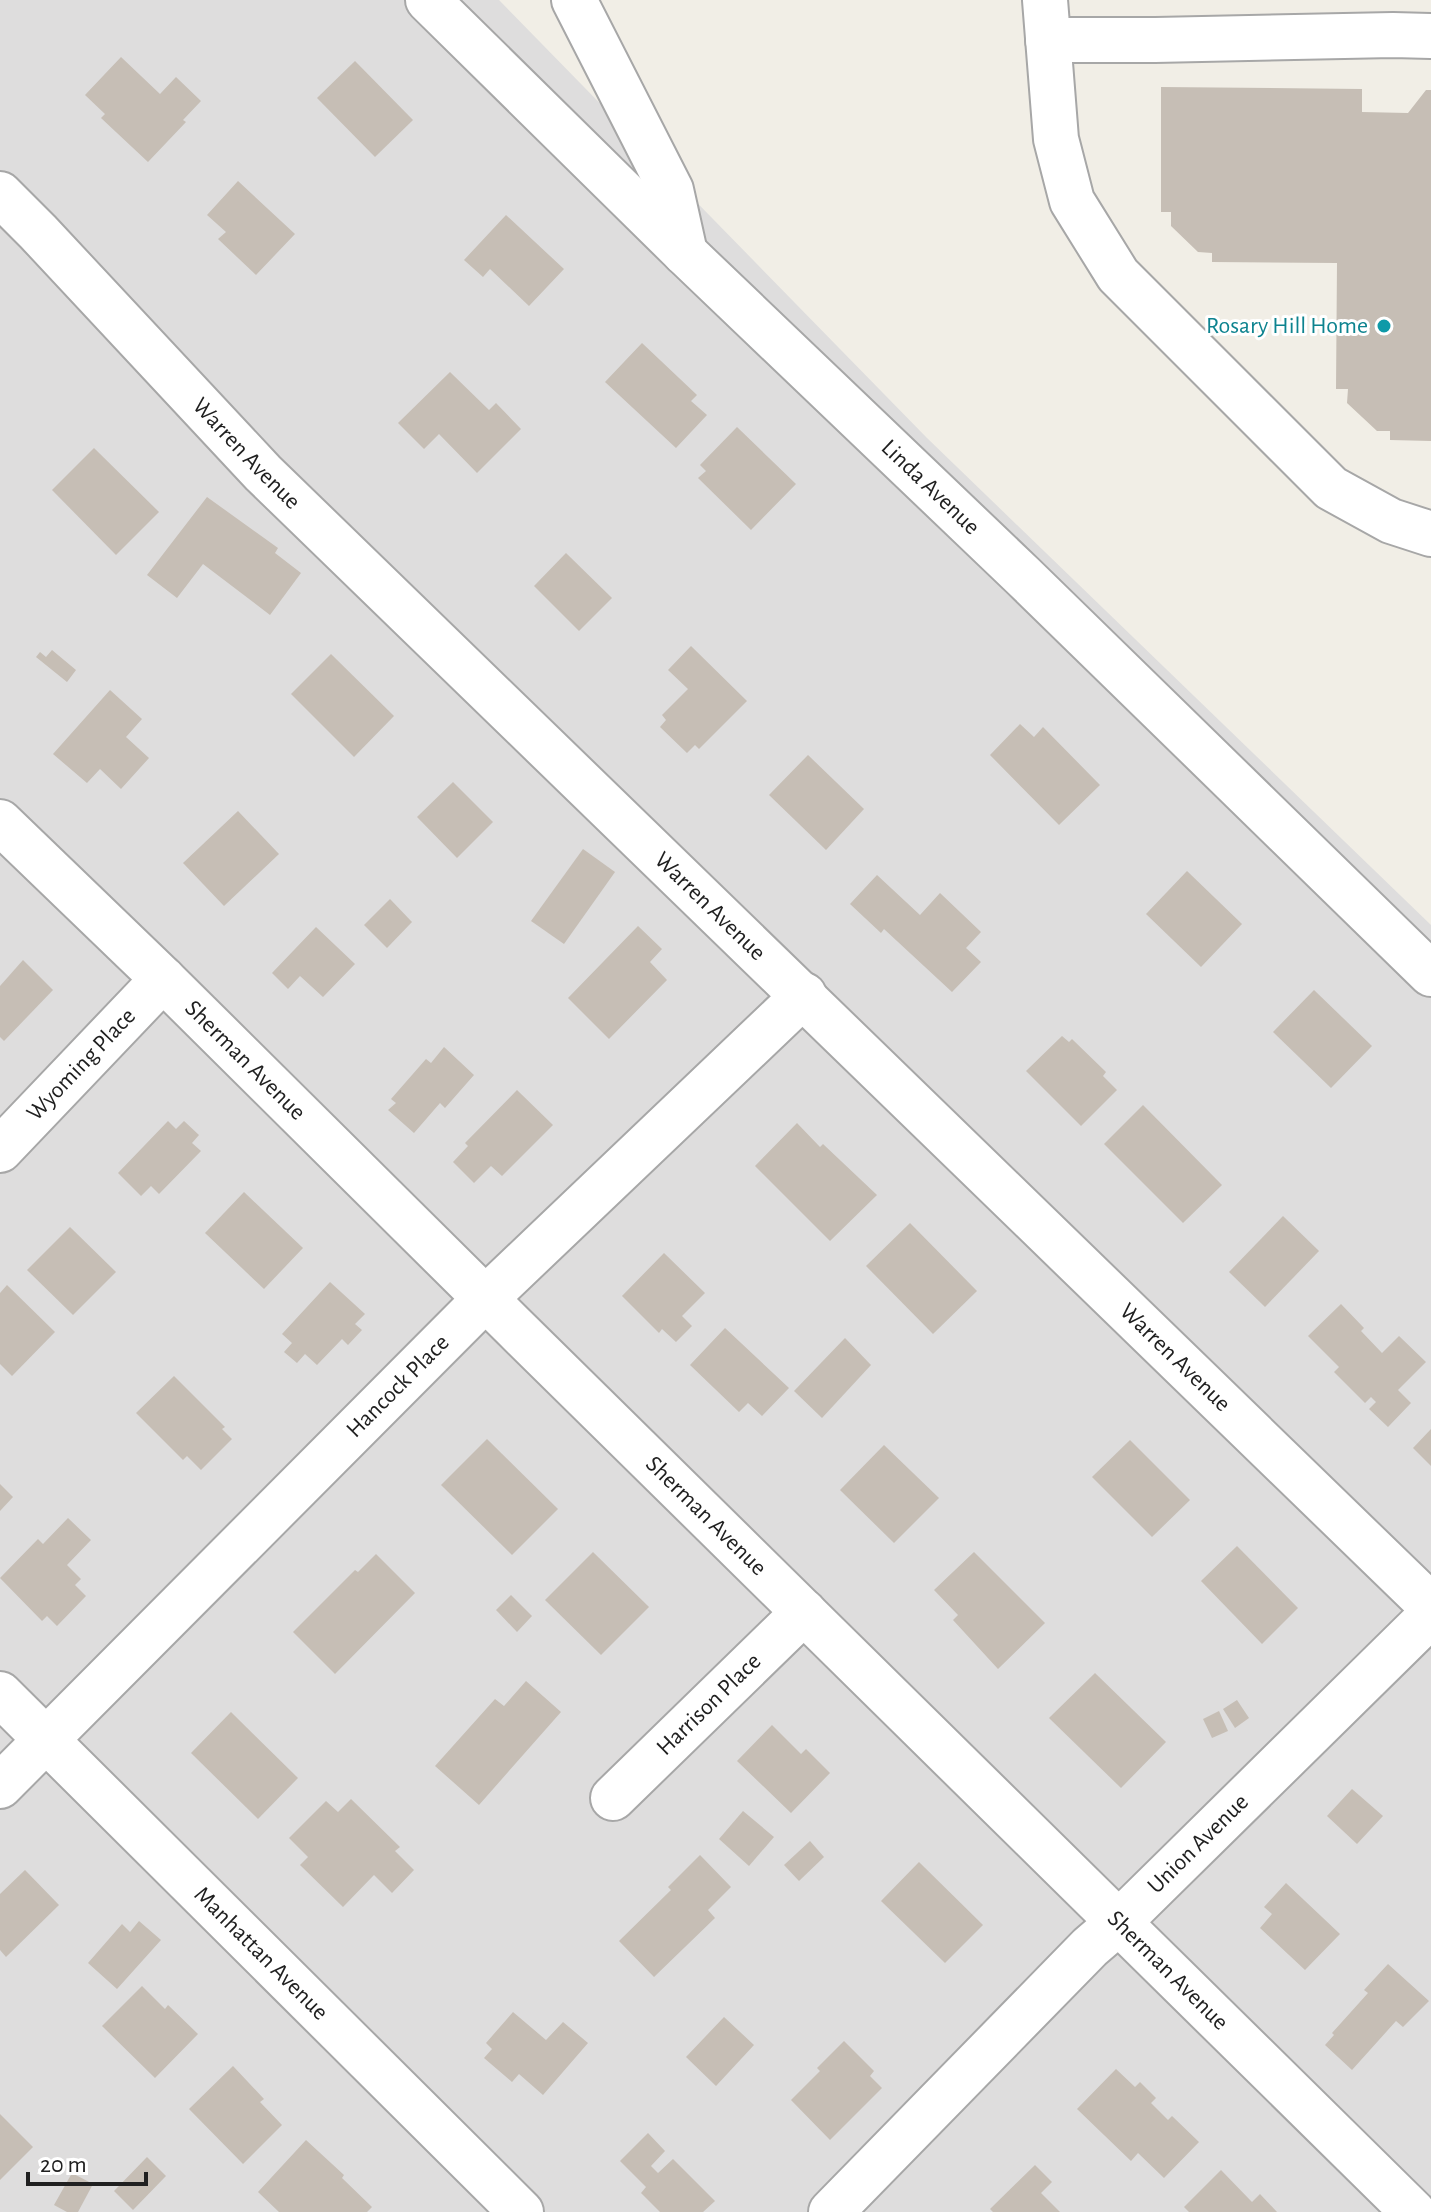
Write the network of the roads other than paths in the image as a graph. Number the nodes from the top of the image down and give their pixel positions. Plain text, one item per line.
1 (428, 0) edge
2 (574, 0) edge
3 (1047, 20) edge
4 (1431, 36) edge
5 (0, 194) edge
6 (685, 253) junction
7 (1431, 534) edge
8 (0, 822) edge
9 (1431, 974) edge
10 (163, 979) junction
11 (804, 995) junction
12 (0, 1150) edge
13 (486, 1298) junction
14 (1431, 1606) edge
15 (804, 1612) junction
16 (1431, 1615) edge
17 (0, 1694) edge
18 (45, 1739) junction
19 (0, 1786) edge
20 (613, 1798) dead end
21 (1118, 1923) junction
22 (521, 2212) edge
23 (831, 2212) edge
24 (1413, 2212) edge

1 - 6 street, Linda Avenue
2 - 6 street
3 - 4 street
3 - 7 street
5 - 11 street, Warren Avenue
6 - 9 street, Linda Avenue
8 - 10 street, Sherman Avenue
10 - 12 street, Wyoming Place
10 - 13 street, Sherman Avenue
11 - 13 street, Hancock Place
11 - 14 street, Warren Avenue
13 - 15 street, Sherman Avenue
13 - 18 street, Hancock Place
15 - 20 street, Harrison Place
15 - 21 street, Sherman Avenue
16 - 21 street, Union Avenue
17 - 18 street, Manhattan Avenue
18 - 19 street, Hancock Place
18 - 22 street, Manhattan Avenue
21 - 23 street, Union Avenue
21 - 24 street, Sherman Avenue

